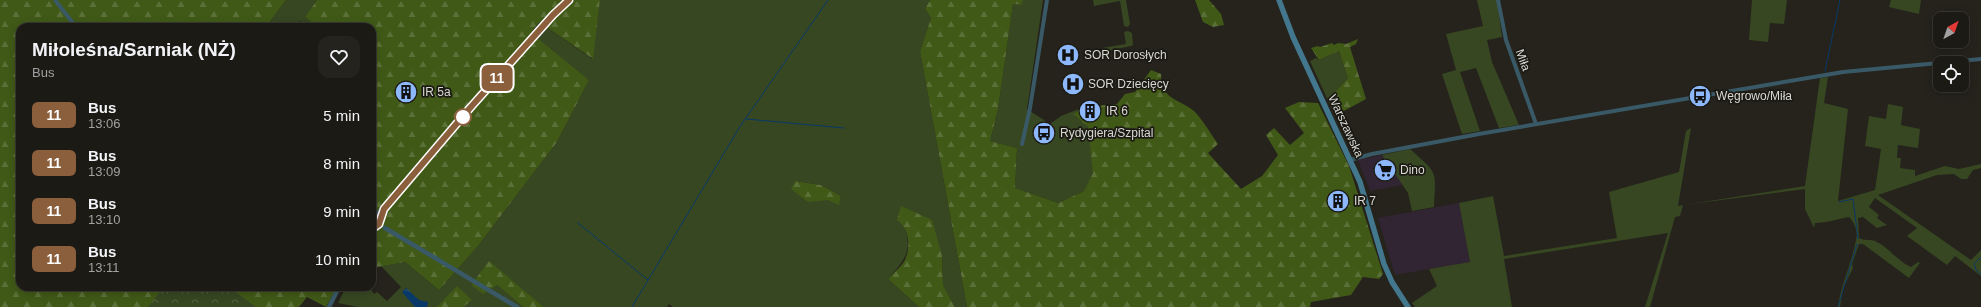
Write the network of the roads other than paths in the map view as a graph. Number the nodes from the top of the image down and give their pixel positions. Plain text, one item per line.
1 (55, 0) edge
2 (569, 0) edge
3 (1047, 0) edge
4 (1279, 0) edge
5 (1498, 0) edge
6 (73, 23) edge
7 (1981, 58) edge
8 (1536, 124) junction
9 (1022, 144) dead end
10 (1350, 160) junction
11 (384, 209) junction
12 (376, 214) edge
13 (376, 225) edge
14 (385, 228) joint
15 (337, 291) edge
16 (329, 307) edge
17 (517, 307) edge
18 (1408, 307) edge

1 - 6 street
2 - 11 street
3 - 9 street
4 - 10 main road, Warszawska
5 - 8 street, Miła
7 - 8 street
8 - 10 street
10 - 18 main road, Warszawska
11 - 12 street
11 - 13 street
13 - 14 street
14 - 17 street
15 - 16 street

